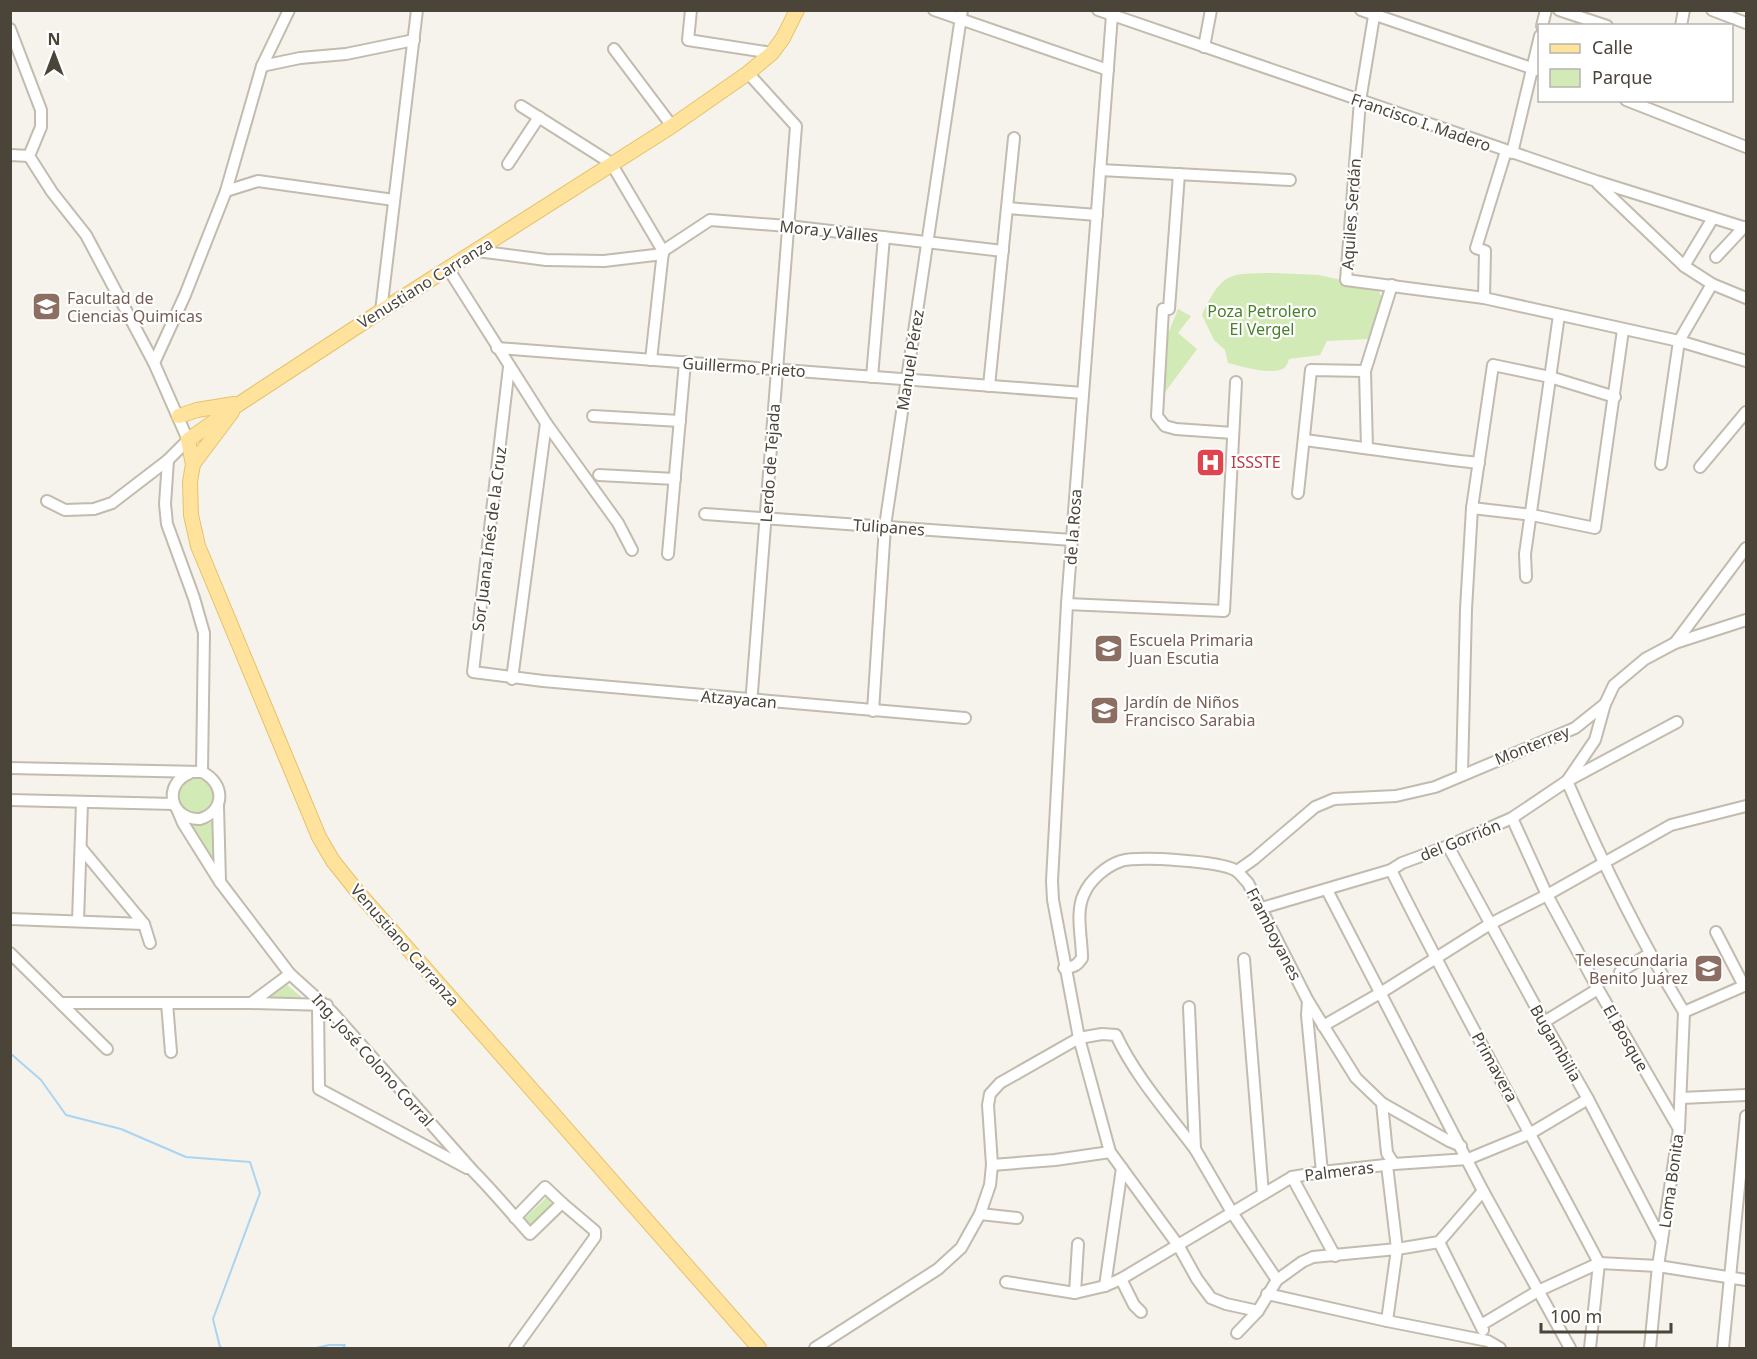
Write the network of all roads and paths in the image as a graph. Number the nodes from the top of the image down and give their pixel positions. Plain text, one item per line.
1 (289, 10) edge
2 (417, 10) edge
3 (691, 10) edge
4 (797, 10) edge
5 (934, 10) edge
6 (1098, 10) edge
7 (1211, 10) edge
8 (1361, 10) edge
9 (1559, 10) edge
10 (1712, 10) edge
11 (1375, 13) edge
12 (962, 15) edge
13 (1112, 15) junction
14 (1746, 23) edge
15 (1601, 24) edge
16 (10, 29) edge
17 (414, 40) junction
18 (1538, 44) edge
19 (1204, 47) junction
20 (614, 49) dead end
21 (771, 53) junction
22 (262, 66) junction
23 (1535, 69) edge
24 (1108, 70) junction
25 (748, 73) junction
26 (1360, 101) junction
27 (1632, 102) edge
28 (1665, 102) edge
29 (521, 106) dead end
30 (1662, 113) junction
31 (539, 117) junction
32 (672, 126) junction
33 (1014, 138) dead end
34 (1746, 147) edge
35 (1509, 152) junction
36 (10, 155) edge
37 (29, 156) junction
38 (611, 163) junction
39 (508, 164) dead end
40 (1100, 170) junction
41 (1179, 174) junction
42 (1290, 180) dead end
43 (1596, 182) junction
44 (226, 191) junction
45 (394, 200) junction
46 (1007, 208) junction
47 (1097, 215) junction
48 (1713, 219) junction
49 (788, 226) junction
50 (1745, 228) edge
51 (884, 237) junction
52 (928, 242) junction
53 (477, 251) junction
54 (1003, 251) junction
55 (663, 252) junction
56 (1716, 256) dead end
57 (1684, 266) junction
58 (449, 270) junction
59 (1712, 284) junction
60 (1392, 285) junction
61 (1484, 298) junction
62 (1746, 298) edge
63 (381, 311) junction
64 (1559, 315) junction
65 (1623, 330) junction
66 (1679, 341) junction
67 (497, 348) junction
68 (651, 360) junction
69 (1746, 361) edge
70 (685, 362) junction
71 (154, 363) junction
72 (509, 367) junction
73 (777, 370) junction
74 (1365, 371) junction
75 (872, 377) junction
76 (1551, 377) junction
77 (907, 380) junction
78 (1236, 382) dead end
79 (989, 386) junction
80 (1083, 393) junction
81 (1615, 398) junction
82 (239, 404) junction
83 (1746, 412) edge
84 (593, 416) dead end
85 (179, 417) junction
86 (680, 421) junction
87 (546, 423) junction
88 (1233, 433) junction
89 (188, 440) junction
90 (1304, 440) junction
91 (1367, 448) junction
92 (168, 460) junction
93 (1479, 463) junction
94 (193, 464) junction
95 (1660, 464) dead end
96 (1700, 467) dead end
97 (599, 475) dead end
98 (675, 479) junction
99 (1298, 493) dead end
100 (47, 501) dead end
101 (1472, 508) junction
102 (705, 514) dead end
103 (1532, 515) junction
104 (765, 518) junction
105 (885, 526) junction
106 (1072, 540) junction
107 (1746, 548) edge
108 (632, 550) dead end
109 (668, 554) dead end
110 (1526, 577) dead end
111 (1067, 604) junction
112 (1746, 620) edge
113 (1675, 643) junction
114 (512, 679) junction
115 (752, 692) dead end
116 (1605, 704) junction
117 (873, 711) junction
118 (965, 718) dead end
119 (1677, 722) dead end
120 (10, 768) edge
121 (202, 772) junction
122 (190, 773) junction
123 (1462, 774) junction
124 (1567, 781) junction
125 (10, 800) edge
126 (82, 803) junction
127 (218, 806) junction
128 (1746, 806) edge
129 (176, 807) junction
130 (1512, 818) junction
131 (1448, 846) junction
132 (81, 848) junction
133 (1602, 863) junction
134 (1391, 870) junction
135 (1237, 871) junction
136 (220, 882) junction
137 (1327, 890) junction
138 (1547, 895) junction
139 (1262, 908) junction
140 (10, 919) edge
141 (78, 921) junction
142 (144, 924) junction
143 (1490, 924) junction
144 (1716, 932) dead end
145 (150, 943) dead end
146 (10, 953) edge
147 (1649, 954) junction
148 (1244, 959) dead end
149 (1435, 959) junction
150 (1064, 968) junction
151 (1620, 972) dead end
152 (290, 974) junction
153 (1745, 986) edge
154 (1598, 989) junction
155 (1382, 992) junction
156 (1308, 1001) junction
157 (61, 1003) junction
158 (167, 1003) junction
159 (251, 1003) junction
160 (322, 1005) junction
161 (1189, 1007) dead end
162 (1684, 1012) junction
163 (1544, 1022) junction
164 (1323, 1026) junction
165 (1078, 1038) junction
166 (107, 1049) dead end
167 (171, 1052) dead end
168 (1746, 1095) edge
169 (1681, 1098) junction
170 (1588, 1099) junction
171 (1382, 1103) junction
172 (1746, 1116) edge
173 (1679, 1129) junction
174 (1531, 1133) junction
175 (1461, 1146) junction
176 (1195, 1149) junction
177 (1110, 1152) junction
178 (1468, 1159) junction
179 (992, 1165) junction
180 (1390, 1165) junction
181 (1122, 1168) junction
182 (472, 1171) junction
183 (1322, 1172) junction
184 (1292, 1178) junction
185 (1483, 1191) junction
186 (1263, 1194) junction
187 (562, 1203) junction
188 (980, 1214) junction
189 (1233, 1214) junction
190 (515, 1218) junction
191 (1017, 1218) dead end
192 (1662, 1240) junction
193 (1439, 1242) junction
194 (1078, 1244) dead end
195 (1178, 1245) junction
196 (1397, 1249) junction
197 (1335, 1256) junction
198 (1599, 1263) junction
199 (1658, 1266) junction
200 (1731, 1277) junction
201 (1121, 1279) junction
202 (1277, 1280) junction
203 (1746, 1280) edge
204 (1006, 1282) dead end
205 (1105, 1286) junction
206 (1538, 1291) junction
207 (1075, 1293) junction
208 (1267, 1294) junction
209 (1258, 1311) junction
210 (1141, 1312) dead end
211 (1387, 1321) junction
212 (1481, 1325) junction
213 (1238, 1333) dead end
214 (1488, 1341) junction
215 (515, 1348) edge
216 (759, 1348) edge
217 (815, 1348) edge
218 (1500, 1348) edge
219 (1570, 1348) edge
220 (1590, 1348) edge
221 (1650, 1348) edge
222 (1723, 1348) edge

1 - 22 street
2 - 17 street
3 - 21 street
4 - 21 main road, Venustiano Carranza
5 - 12 street
6 - 13 street, Francisco I. Madero
7 - 19 street
8 - 11 street
9 - 15 street
10 - 14 street
11 - 23 street
11 - 26 street, Aquiles Serdán
12 - 24 street
12 - 52 street, Manuel Pérez
13 - 19 street, Francisco I. Madero
13 - 24 street, de la Rosa
16 - 37 street
17 - 22 street
17 - 45 street
18 - 23 street
19 - 26 street, Francisco I. Madero
20 - 32 street
21 - 25 main road, Venustiano Carranza
22 - 44 street
23 - 35 street
24 - 40 street, de la Rosa
25 - 32 main road, Venustiano Carranza
25 - 49 street, Lerdo de Tejada
26 - 35 street, Francisco I. Madero
26 - 60 street, Aquiles Serdán
27 - 30 street
28 - 30 street
29 - 31 street
30 - 34 street
31 - 38 street
31 - 39 street
32 - 38 main road, Venustiano Carranza
33 - 46 street
35 - 43 street, Francisco I. Madero
35 - 61 street
36 - 37 street
37 - 71 street, Venustiano Carranza
38 - 53 main road, Venustiano Carranza
38 - 55 street
40 - 41 street
40 - 47 street, de la Rosa
41 - 42 street
41 - 88 street
43 - 48 street, Francisco I. Madero
43 - 57 street
44 - 45 street
44 - 71 street
45 - 63 street
46 - 47 street
46 - 54 street
47 - 80 street, de la Rosa
48 - 50 street, Francisco I. Madero
48 - 57 street
49 - 51 street, Mora y Valles
49 - 55 street, Mora y Valles
49 - 73 street, Lerdo de Tejada
50 - 56 street
51 - 52 street, Mora y Valles
51 - 75 street
52 - 54 street, Mora y Valles
52 - 77 street, Manuel Pérez
53 - 55 street
53 - 58 main road, Venustiano Carranza
54 - 79 street
55 - 68 street
57 - 59 street
58 - 63 main road, Venustiano Carranza
58 - 67 street
59 - 62 street
59 - 66 street
60 - 61 street
60 - 74 street
61 - 64 street
63 - 82 main road, Venustiano Carranza
64 - 65 street
64 - 76 street
65 - 66 street
65 - 81 street
66 - 69 street
66 - 95 street
67 - 68 street, Guillermo Prieto
67 - 72 street
68 - 70 street, Guillermo Prieto
70 - 73 street, Guillermo Prieto
70 - 86 street
71 - 85 street, Venustiano Carranza
72 - 87 street
72 - 114 street, Sor Juana Inés de la Cruz
73 - 75 street, Guillermo Prieto
73 - 104 street, Lerdo de Tejada
74 - 90 street
74 - 91 street
75 - 77 street, Guillermo Prieto
76 - 81 street
76 - 93 street
76 - 103 street
77 - 79 street, Guillermo Prieto
77 - 105 street, Manuel Pérez
78 - 88 street
79 - 80 street, Guillermo Prieto
80 - 106 street, de la Rosa
81 - 103 street
82 - 85 main road
82 - 89 main road, Venustiano Carranza
82 - 94 main road, Venustiano Carranza
83 - 96 street
84 - 86 street
85 - 89 street, Venustiano Carranza
86 - 98 street
87 - 108 street
87 - 114 street
88 - 111 street
89 - 92 street
89 - 94 main road, Venustiano Carranza
90 - 91 street
90 - 99 street
91 - 93 street
92 - 100 street
92 - 121 street
93 - 101 street
94 - 216 main road, Venustiano Carranza
97 - 98 street
98 - 109 street
101 - 103 street
101 - 123 street
102 - 104 street, Tulipanes
103 - 110 street
104 - 105 street, Tulipanes
104 - 115 street, Lerdo de Tejada
105 - 106 street, Tulipanes
105 - 117 street, Manuel Pérez
106 - 111 street, de la Rosa
107 - 113 street
111 - 150 street, de la Rosa
112 - 113 street, Monterrey
113 - 116 street, Monterrey
114 - 117 street, Atzayacan
116 - 123 street, Monterrey
116 - 124 street, del Gorrión
117 - 118 street, Atzayacan
119 - 124 street
120 - 122 street
121 - 122 street
121 - 127 street
122 - 129 street
123 - 135 street, Monterrey
124 - 130 street, del Gorrión
124 - 133 street
125 - 126 street
126 - 129 street
126 - 132 street
127 - 129 street
127 - 136 street
128 - 133 street
129 - 136 street, Ing. José Colono Corral
130 - 131 street, del Gorrión
130 - 138 street, El Bosque
131 - 134 street, del Gorrión
131 - 143 street, Bugambilia
132 - 141 street
132 - 142 street
133 - 138 street
133 - 147 street
134 - 137 street, del Gorrión
134 - 149 street, Primavera
135 - 139 street, Framboyanes
135 - 150 street, Framboyanes
136 - 152 street, Ing. José Colono Corral
137 - 139 street, del Gorrión
137 - 155 street
138 - 143 street
138 - 154 street, El Bosque
139 - 156 street, Framboyanes
140 - 141 street
141 - 142 street
142 - 145 street
143 - 149 street
143 - 163 street, Bugambilia
144 - 153 street
146 - 157 street
147 - 151 street
147 - 162 street
148 - 186 street
149 - 155 street
149 - 174 street, Primavera
150 - 165 street, de la Rosa
152 - 159 street
152 - 160 street, Ing. José Colono Corral
153 - 162 street
154 - 163 street
154 - 173 street, El Bosque
155 - 164 street
155 - 175 street
156 - 164 street, Framboyanes
156 - 183 street
157 - 158 street
157 - 166 street
158 - 159 street
158 - 167 street
159 - 160 street
160 - 182 street, Ing. José Colono Corral
160 - 182 street
161 - 176 street
162 - 169 street, Loma Bonita
163 - 170 street, Bugambilia
164 - 171 street, Framboyanes
165 - 176 street
165 - 177 street, de la Rosa
165 - 179 street
168 - 169 street
169 - 173 street, Loma Bonita
170 - 174 street, Palmeras
170 - 192 street, Bugambilia
171 - 175 street, Framboyanes
171 - 180 street
172 - 200 street
173 - 192 street, Loma Bonita
174 - 178 street, Palmeras
174 - 198 street, Primavera
175 - 178 street
176 - 189 street
177 - 179 street
177 - 181 street
178 - 180 street, Palmeras
178 - 185 street
179 - 188 street
180 - 183 street, Palmeras
180 - 196 street
181 - 195 street
181 - 205 street
182 - 190 street, Ing. José Colono Corral
183 - 184 street, Palmeras
184 - 186 street, Palmeras
184 - 197 street
185 - 193 street
185 - 206 street
186 - 189 street, Palmeras
187 - 190 street
187 - 190 street, Ing. José Colono Corral
187 - 215 street
188 - 191 street
188 - 217 street
189 - 195 street, Palmeras
189 - 202 street
192 - 199 street, Loma Bonita
193 - 196 street
193 - 212 street
194 - 207 street
195 - 201 street, Palmeras
195 - 209 street
196 - 197 street
196 - 211 street
197 - 202 street
198 - 199 street
198 - 206 street
198 - 220 street
199 - 200 street
199 - 221 street, Loma Bonita
200 - 203 street
200 - 222 street
201 - 205 street, Palmeras
201 - 210 street
202 - 208 street
204 - 207 street
205 - 207 street, Palmeras
206 - 212 street
206 - 219 street
208 - 209 street
208 - 211 street
209 - 213 street
211 - 214 street
212 - 214 street
214 - 218 street

